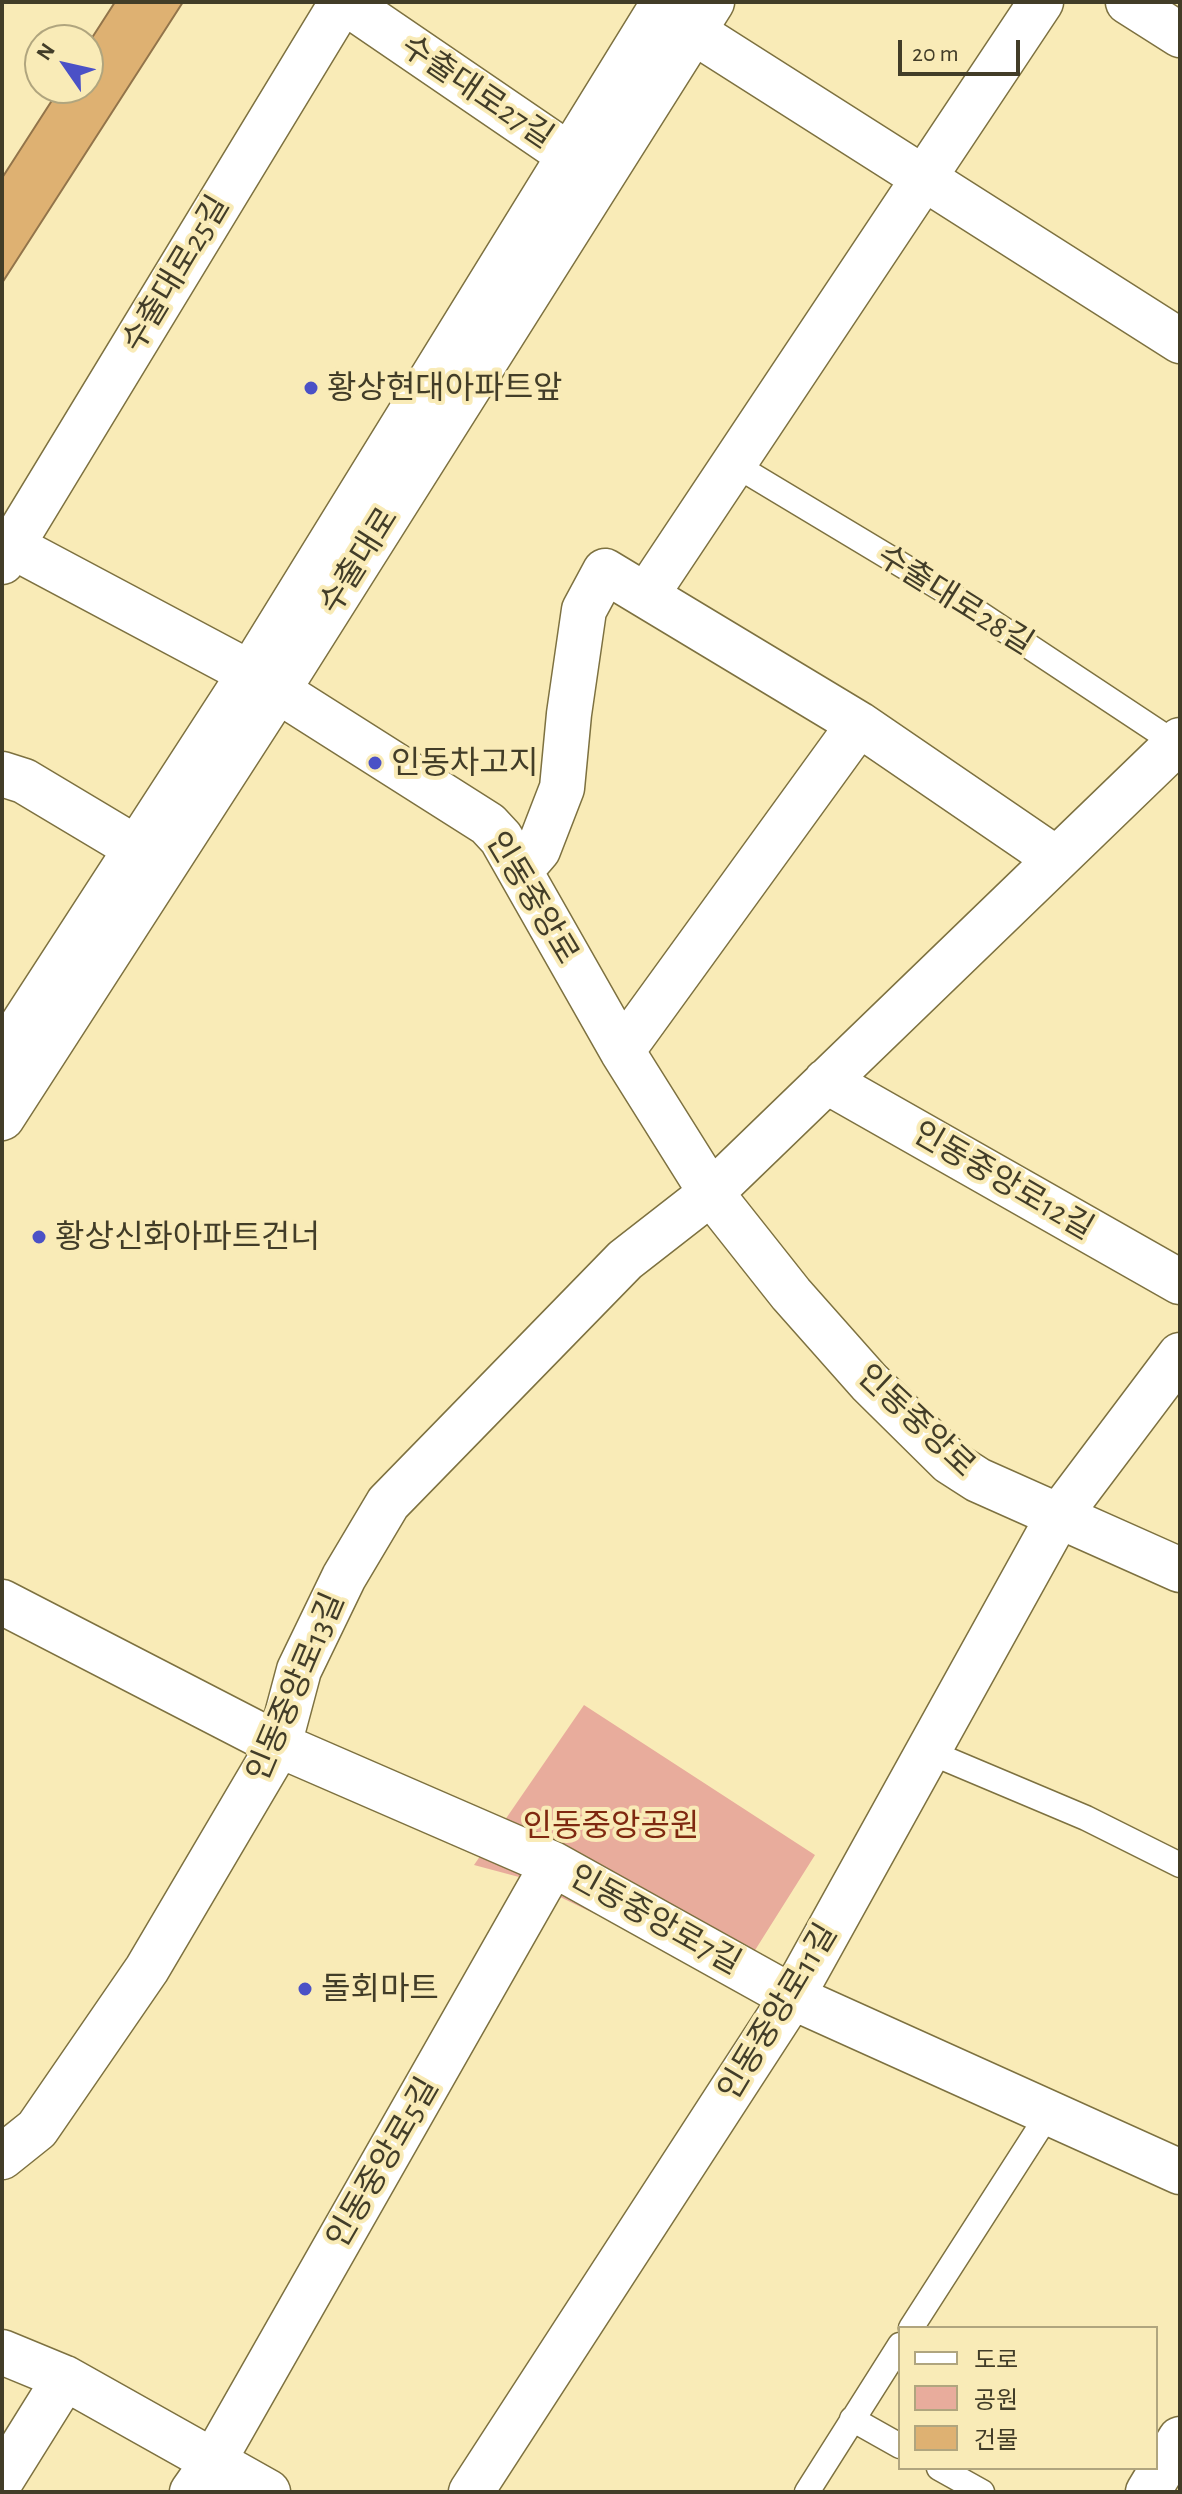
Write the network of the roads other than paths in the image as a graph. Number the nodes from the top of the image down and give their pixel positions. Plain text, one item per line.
1 (344, 2) edge
2 (1041, 2) edge
3 (1128, 2) edge
4 (690, 12) edge
5 (1180, 35) edge
6 (569, 155) junction
7 (924, 176) junction
8 (1180, 341) edge
9 (732, 463) junction
10 (5, 550) edge
11 (647, 594) junction
12 (264, 681) junction
13 (859, 724) junction
14 (1178, 743) edge
15 (2, 774) edge
16 (136, 848) junction
17 (1055, 858) junction
18 (520, 871) junction
19 (622, 1051) junction
20 (2, 1056) edge
21 (826, 1081) junction
22 (2, 1118) edge
23 (711, 1193) junction
24 (1180, 1282) edge
25 (1180, 1355) edge
26 (1058, 1517) junction
27 (1180, 1570) edge
28 (2, 1602) edge
29 (279, 1745) junction
30 (927, 1751) junction
31 (553, 1864) junction
32 (1180, 1865) edge
33 (792, 1997) junction
34 (1049, 2113) junction
35 (2, 2157) edge
36 (1180, 2172) edge
37 (912, 2326) edge
38 (898, 2348) edge
39 (2, 2352) edge
40 (65, 2378) junction
41 (852, 2419) junction
42 (1180, 2439) edge
43 (898, 2445) edge
44 (943, 2470) edge
45 (202, 2477) edge
46 (2, 2479) edge
47 (268, 2492) edge
48 (471, 2492) edge
49 (807, 2492) edge
50 (982, 2492) edge
51 (1148, 2492) edge

1 - 6 street, 수출대로27길
1 - 10 street, 수출대로25길
2 - 7 street
3 - 5 street
4 - 6 street, 수출대로
4 - 7 street
4 - 12 street, 수출대로
6 - 12 street, 수출대로
7 - 8 street
7 - 9 street
9 - 11 street
9 - 14 lane, 수출대로28길
10 - 12 street, 수출대로25길
11 - 13 street
11 - 18 street
12 - 16 street, 수출대로
12 - 18 street, 인동중앙로
12 - 22 street, 수출대로
13 - 17 street
13 - 19 street
14 - 17 street
15 - 16 street
16 - 20 street, 수출대로
17 - 21 street
18 - 19 street, 인동중앙로
19 - 23 street, 인동중앙로
21 - 23 street
21 - 24 street, 인동중앙로12길
23 - 26 street, 인동중앙로
23 - 29 street, 인동중앙로13길
25 - 26 street
26 - 27 street, 인동중앙로
26 - 30 street, 인동중앙로11길
28 - 29 street, 인동중앙로7길
29 - 31 street, 인동중앙로7길
29 - 35 street, 인동중앙로13길
30 - 32 lane
30 - 33 street, 인동중앙로11길
31 - 33 street, 인동중앙로7길
31 - 45 street, 인동중앙로5길
33 - 34 street, 인동중앙로7길
33 - 48 street, 인동중앙로11길
34 - 36 street, 인동중앙로7길
34 - 37 lane
38 - 41 lane
39 - 40 street
40 - 45 street
40 - 46 street
41 - 43 lane
41 - 49 lane
42 - 51 street
44 - 50 lane
45 - 47 street

